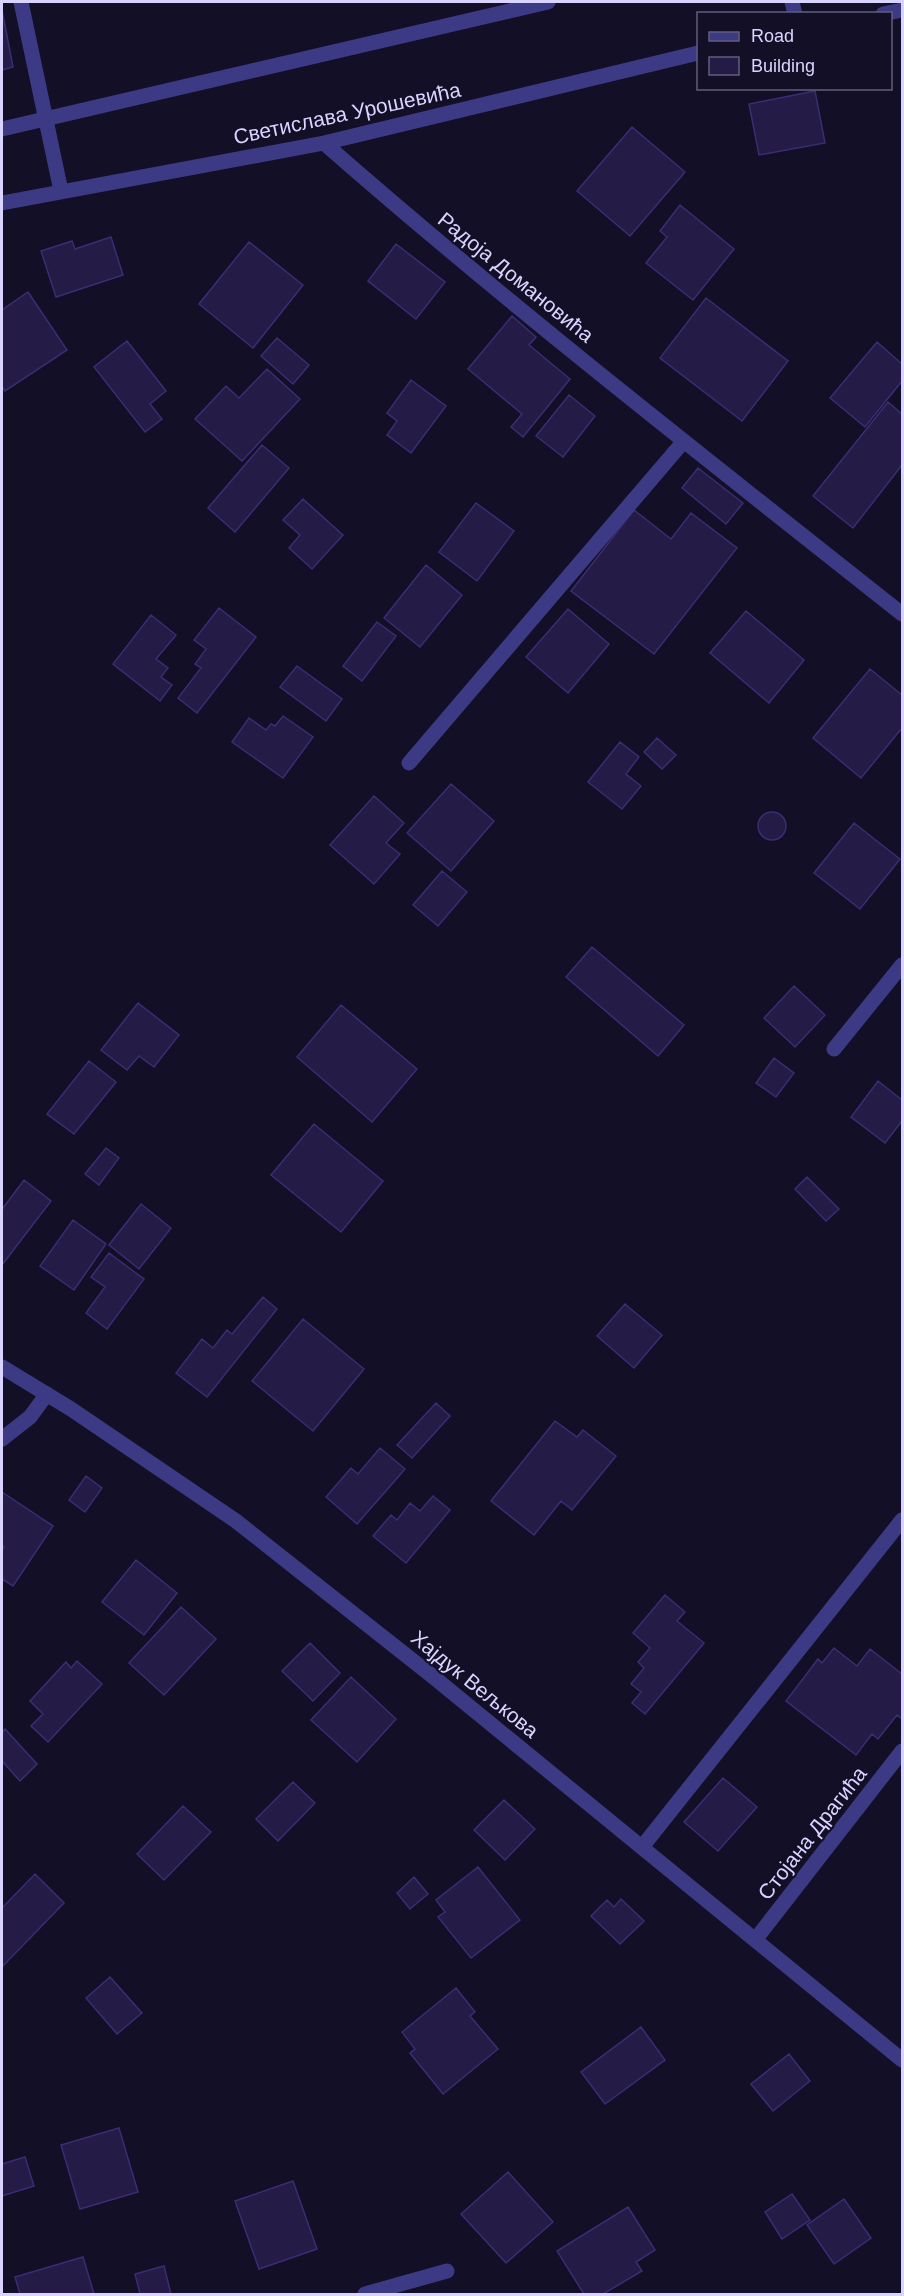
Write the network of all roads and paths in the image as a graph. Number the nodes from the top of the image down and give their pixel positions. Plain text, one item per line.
1 (21, 2) edge
2 (548, 2) edge
3 (697, 53) edge
4 (46, 119) junction
5 (2, 129) edge
6 (324, 143) junction
7 (61, 191) junction
8 (2, 203) edge
9 (684, 441) junction
10 (903, 614) edge
11 (409, 763) dead end
12 (903, 965) edge
13 (834, 1049) dead end
14 (2, 1367) edge
15 (47, 1394) junction
16 (2, 1439) edge
17 (903, 1520) edge
18 (903, 1751) edge
19 (642, 1847) junction
20 (755, 1940) junction
21 (903, 2060) edge
22 (447, 2271) dead end
23 (365, 2295) edge

1 - 4 street
2 - 4 street
3 - 6 street, Светислава Урошевића
4 - 5 street
4 - 7 street
6 - 7 street, Светислава Урошевића
6 - 9 street, Радоја Домановића
7 - 8 street, Светислава Урошевића
9 - 10 street, Радоја Домановића
9 - 11 street
12 - 13 street
14 - 15 street, Хајдук Вељкова
15 - 16 street
15 - 19 street, Хајдук Вељкова
17 - 19 street
18 - 20 street, Стојана Драгића
19 - 20 street, Хајдук Вељкова
20 - 21 street, Хајдук Вељкова
22 - 23 street

